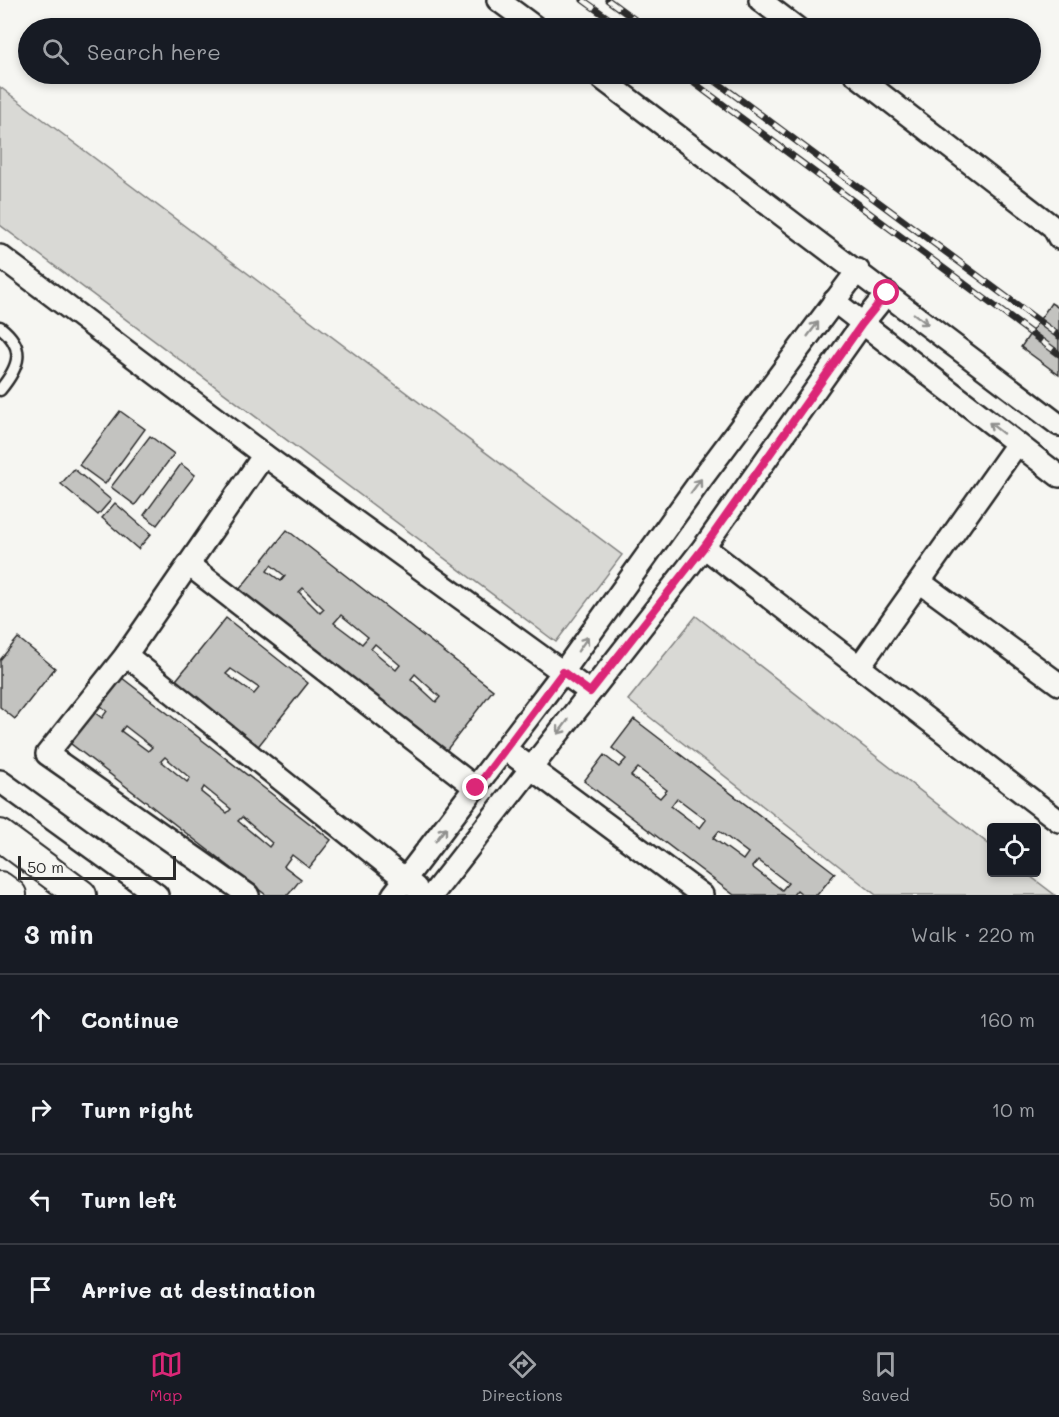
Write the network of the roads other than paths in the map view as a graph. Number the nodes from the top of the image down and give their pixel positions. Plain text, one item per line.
1 (498, 0) edge
2 (760, 0) edge
3 (522, 18) edge
4 (784, 18) edge
5 (609, 84) edge
6 (868, 84) edge
7 (1057, 231) edge
8 (0, 256) edge
9 (858, 270) junction
10 (887, 293) junction
11 (834, 301) junction
12 (862, 324) junction
13 (0, 327) edge
14 (0, 390) edge
15 (1059, 425) edge
16 (1017, 444) junction
17 (264, 455) junction
18 (1059, 476) edge
19 (704, 547) junction
20 (189, 566) junction
21 (920, 582) junction
22 (126, 655) junction
23 (859, 667) junction
24 (563, 672) junction
25 (1059, 684) edge
26 (590, 692) junction
27 (505, 749) junction
28 (531, 769) junction
29 (0, 781) edge
30 (476, 788) junction
31 (1059, 821) edge
32 (0, 835) edge
33 (0, 887) edge
34 (399, 888) edge
35 (11, 895) edge
36 (81, 895) edge
37 (157, 895) edge
38 (248, 895) edge
39 (426, 895) edge
40 (432, 895) edge
41 (702, 895) edge

1 - 3 street
2 - 4 street
5 - 9 street
6 - 7 street
8 - 17 street
9 - 10 street
9 - 11 street
10 - 12 street
10 -> 15 street
11 - 12 street
24 -> 11 street
16 -> 12 street
12 - 19 street
13 - 14 lane
16 - 18 street
16 - 21 street
17 - 20 street
17 - 24 street
19 - 23 street
19 - 26 street
20 - 22 street
20 - 30 street
21 - 23 street
21 - 25 street
22 - 34 street
22 - 38 street
23 - 31 street
24 - 26 street
24 - 27 street
26 -> 28 street
27 - 28 street
27 - 30 street
28 - 40 street
28 - 41 street
29 - 37 street
34 -> 30 street
32 - 36 main road
33 - 35 main road
34 - 39 street

